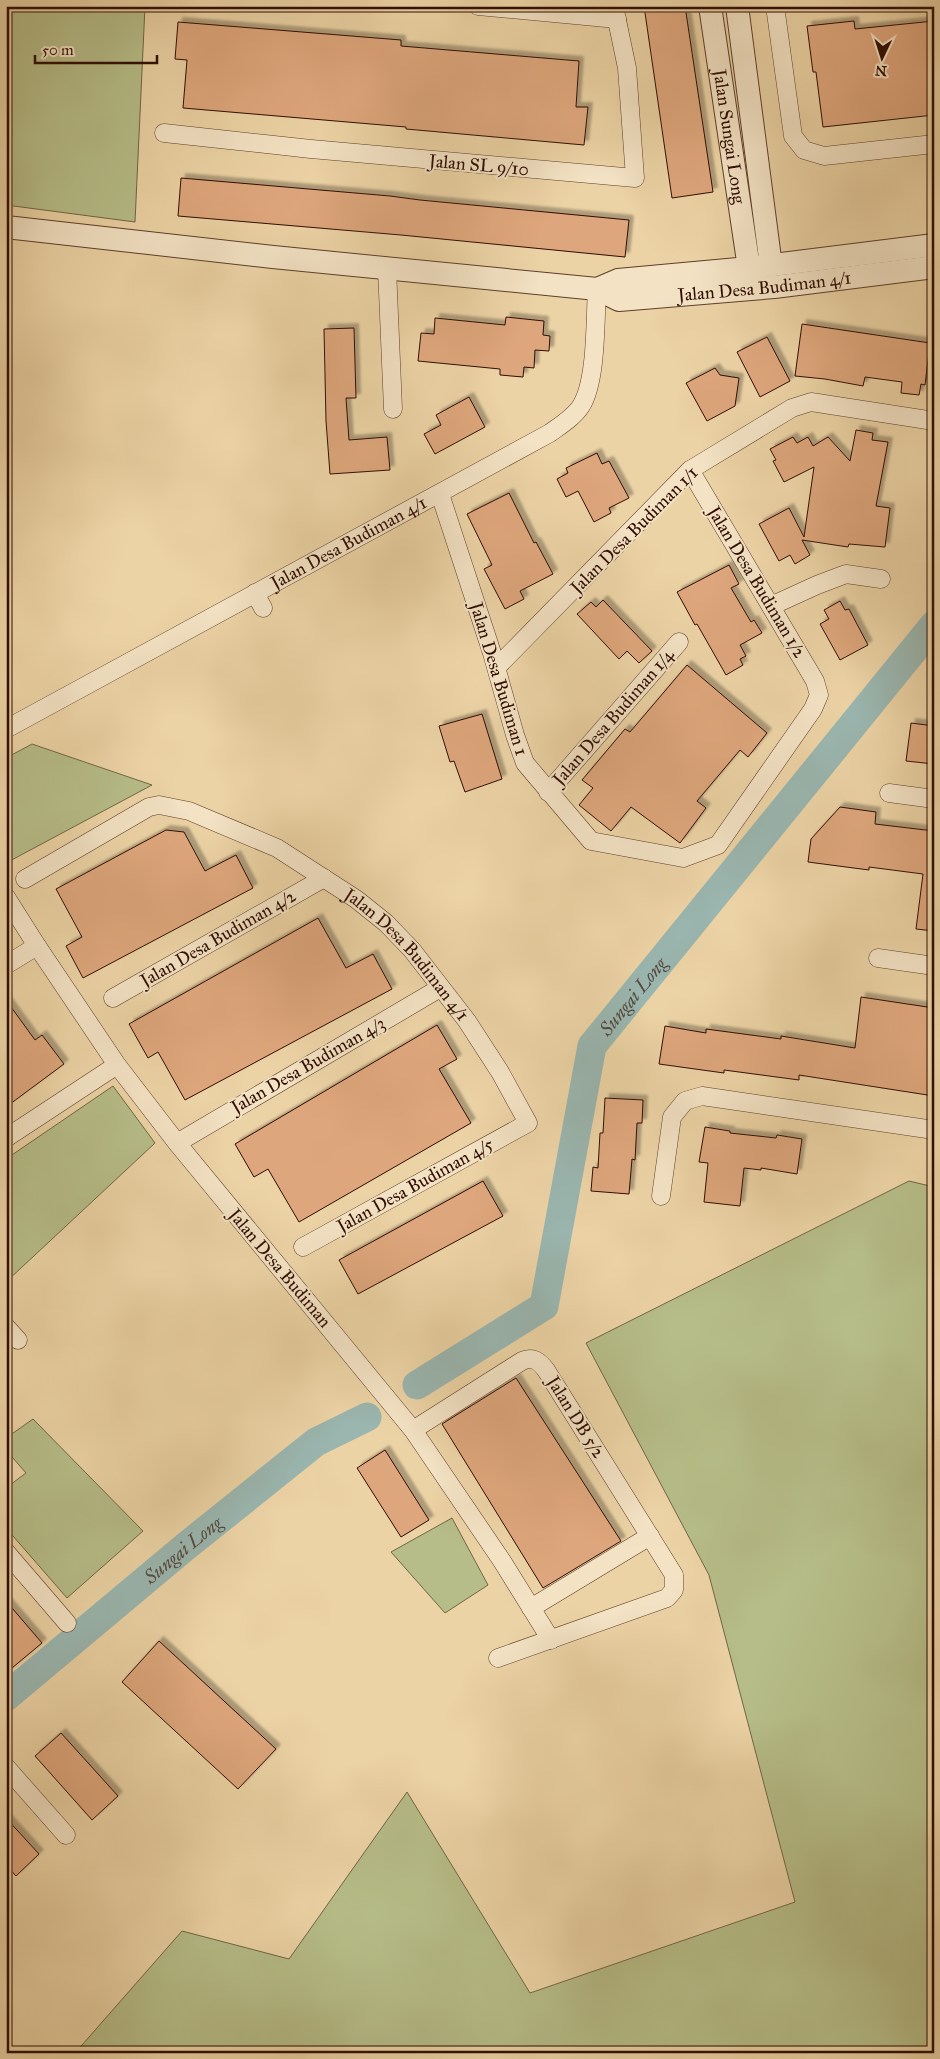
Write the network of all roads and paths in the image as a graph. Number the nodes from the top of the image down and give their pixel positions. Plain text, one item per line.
1 (478, 6) edge
2 (710, 6) edge
3 (737, 6) edge
4 (775, 6) edge
5 (615, 12) edge
6 (164, 133) dead end
7 (934, 144) edge
8 (742, 216) junction
9 (764, 221) junction
10 (6, 227) edge
11 (934, 245) edge
12 (818, 260) junction
13 (934, 267) edge
14 (387, 268) junction
15 (705, 272) junction
16 (757, 275) junction
17 (597, 288) junction
18 (392, 409) dead end
19 (934, 421) edge
20 (690, 470) junction
21 (440, 494) junction
22 (881, 579) dead end
23 (255, 593) junction
24 (772, 606) junction
25 (263, 608) dead end
26 (679, 642) dead end
27 (497, 667) junction
28 (6, 728) edge
29 (548, 792) junction
30 (889, 793) dead end
31 (934, 799) edge
32 (683, 858) joint
33 (324, 878) junction
34 (25, 879) dead end
35 (6, 897) edge
36 (36, 946) junction
37 (878, 958) dead end
38 (6, 965) edge
39 (934, 966) edge
40 (440, 988) junction
41 (113, 998) dead end
42 (117, 1065) junction
43 (528, 1123) joint
44 (934, 1130) edge
45 (6, 1138) edge
46 (177, 1143) junction
47 (661, 1196) dead end
48 (303, 1247) dead end
49 (413, 1430) junction
50 (650, 1536) junction
51 (6, 1552) edge
52 (531, 1608) junction
53 (67, 1623) dead end
54 (551, 1640) junction
55 (498, 1658) dead end
56 (6, 1767) edge
57 (66, 1835) dead end

1 - 5 street, Jalan SL 9/10
2 - 8 street, Jalan Sungai Long
3 - 9 street, Jalan Sungai Long
4 - 7 street
5 - 6 street, Jalan SL 9/10
8 - 15 street
8 - 16 street, Jalan Sungai Long
9 - 12 street
9 - 16 street, Jalan Sungai Long
10 - 14 street, Jalan Desa Budiman 4/1
11 - 12 street, Jalan Desa Budiman 4/1
12 - 16 street, Jalan Desa Budiman 4/1
13 - 16 street, Jalan Desa Budiman 4/1
14 - 17 street, Jalan Desa Budiman 4/1
14 - 18 street
15 - 16 street, Jalan Desa Budiman 4/1
15 - 17 street, Jalan Desa Budiman 4/1
16 - 17 street, Jalan Desa Budiman 4/1
17 - 21 street, Jalan Desa Budiman 4/1
19 - 20 street, Jalan Desa Budiman 1/1
20 - 24 street, Jalan Desa Budiman 1/2
20 - 27 street, Jalan Desa Budiman 1/1
21 - 23 street, Jalan Desa Budiman 4/1
21 - 27 street, Jalan Desa Budiman 1
22 - 24 street
23 - 25 street
23 - 28 street, Jalan Desa Budiman 4/1
24 - 32 street, Jalan Desa Budiman 1/2
26 - 29 street, Jalan Desa Budiman 1/4
27 - 29 street, Jalan Desa Budiman 1
29 - 32 street, Jalan Desa Budiman 1
30 - 31 street
33 - 34 street, Jalan Desa Budiman 4/1
33 - 40 street, Jalan Desa Budiman 4/1
33 - 41 street, Jalan Desa Budiman 4/2
35 - 36 street, Jalan Desa Budiman
36 - 38 street
36 - 42 street, Jalan Desa Budiman
37 - 39 street
40 - 43 street, Jalan Desa Budiman 4/1
40 - 46 street, Jalan Desa Budiman 4/3
42 - 45 street
42 - 46 street, Jalan Desa Budiman
43 - 48 street, Jalan Desa Budiman 4/5
44 - 47 street
46 - 49 street, Jalan Desa Budiman
49 - 50 street, Jalan DB 5/2
49 - 52 street, Jalan Desa Budiman
50 - 52 street
50 - 54 street, Jalan DB 5/2
51 - 53 street
52 - 54 street, Jalan Desa Budiman
54 - 55 street
56 - 57 street

